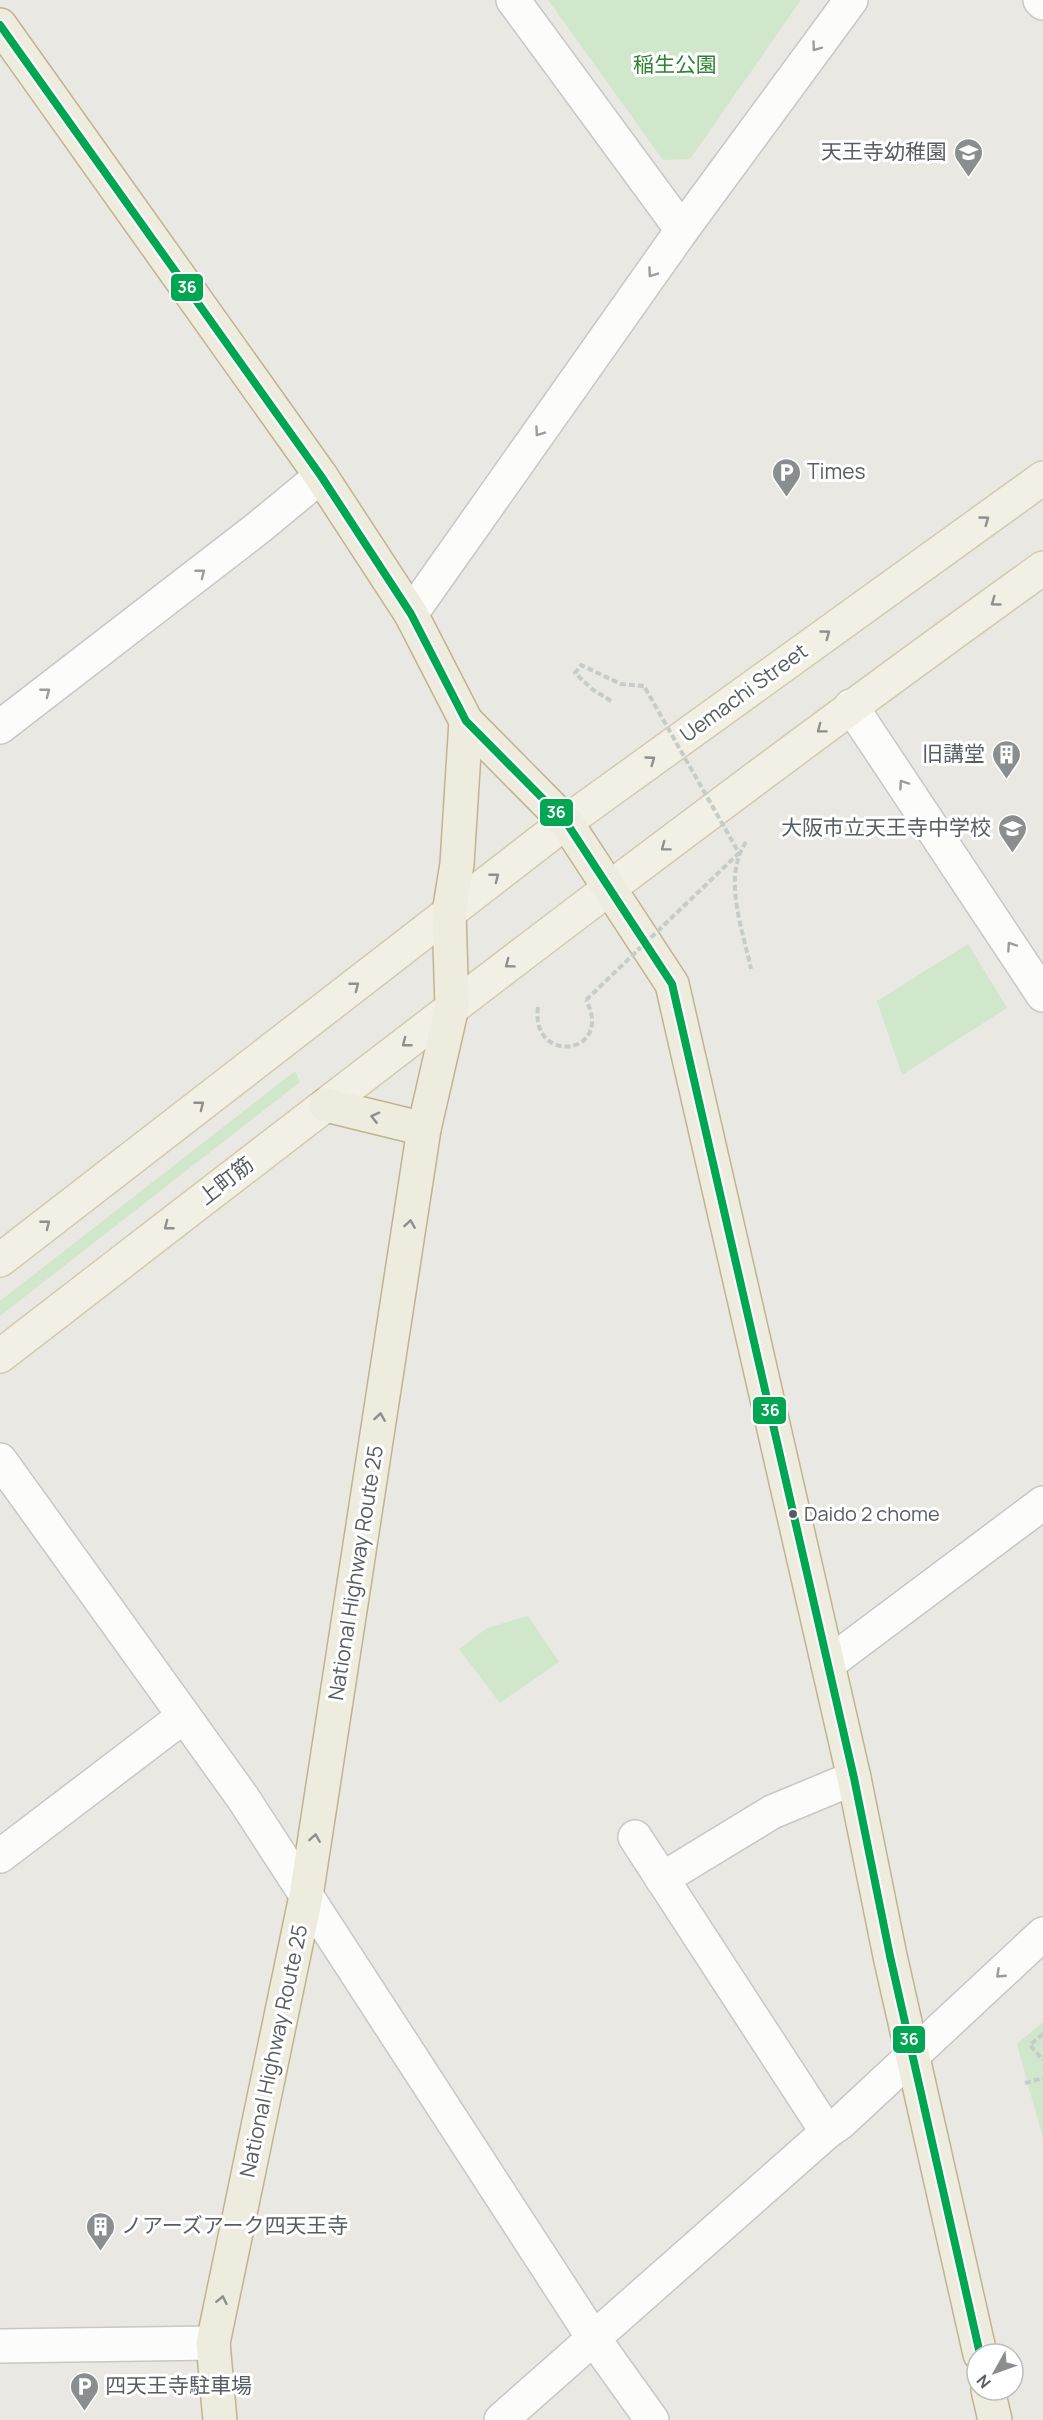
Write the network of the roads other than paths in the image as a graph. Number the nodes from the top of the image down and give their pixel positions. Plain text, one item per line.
1 (513, 0) edge
2 (851, 0) edge
3 (0, 25) edge
4 (682, 230) junction
5 (321, 476) junction
6 (1043, 478) edge
7 (1043, 568) edge
8 (411, 614) junction
9 (851, 706) junction
10 (466, 721) junction
11 (0, 727) edge
12 (566, 822) junction
13 (611, 889) junction
14 (449, 913) junction
15 (1043, 995) edge
16 (452, 1007) junction
17 (326, 1105) junction
18 (424, 1129) junction
19 (0, 1260) edge
20 (0, 1356) edge
21 (0, 1461) edge
22 (1043, 1503) edge
23 (828, 1664) junction
24 (184, 1716) junction
25 (854, 1778) junction
26 (634, 1837) dead end
27 (0, 1856) edge
28 (662, 1879) junction
29 (306, 1896) junction
30 (1043, 1934) edge
31 (913, 2055) junction
32 (827, 2132) junction
33 (594, 2339) junction
34 (977, 2342) edge
35 (213, 2343) junction
36 (0, 2346) edge
37 (991, 2402) edge
38 (220, 2420) edge
39 (501, 2420) edge
40 (652, 2420) edge
41 (995, 2420) edge

1 - 4 street
2 -> 4 street
3 - 5 highway
4 -> 8 street
5 - 8 highway
11 -> 5 street
12 -> 6 main road, Uemachi Street
7 -> 9 main road
8 - 10 highway
9 -> 13 main road
15 -> 9 street
10 - 12 highway
10 - 14 highway, National Highway Route 25
12 - 13 highway
14 -> 12 main road, Uemachi Street
13 -> 16 main road
13 - 23 highway
14 - 16 highway, National Highway Route 25
19 -> 14 main road
16 -> 17 main road, 上町筋
16 - 18 highway, National Highway Route 25
18 -> 17 highway
17 -> 20 main road, 上町筋
29 -> 18 highway, National Highway Route 25
21 - 24 street
22 - 23 street
23 - 25 highway
24 - 27 street
24 - 29 street
25 - 28 street
25 - 31 highway
26 - 28 street
28 - 32 street
29 - 33 street
35 -> 29 highway, National Highway Route 25
30 -> 31 street
31 - 32 street
31 - 34 highway
32 - 33 street
33 - 39 street
33 - 40 street
35 - 36 street
35 - 38 highway, National Highway Route 25
37 - 41 highway

